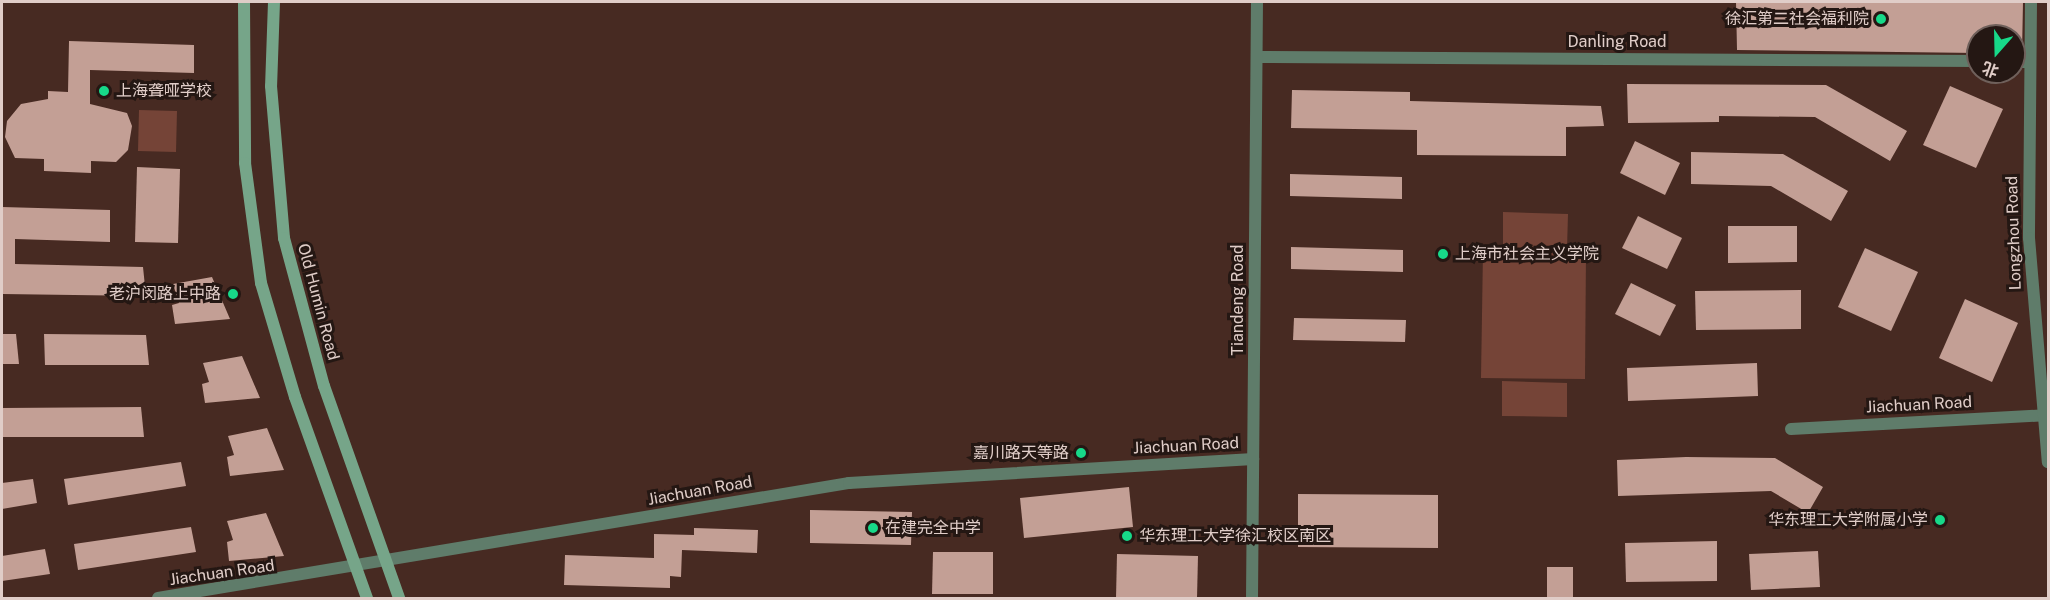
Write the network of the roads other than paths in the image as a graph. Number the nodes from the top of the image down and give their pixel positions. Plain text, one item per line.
1 (244, 2) edge
2 (274, 2) edge
3 (1257, 2) edge
4 (2031, 2) edge
5 (1257, 57) junction
6 (1966, 61) edge
7 (2029, 62) joint
8 (2046, 415) edge
9 (1791, 429) dead end
10 (1253, 459) junction
11 (2049, 462) edge
12 (389, 564) junction
13 (358, 568) junction
14 (158, 598) edge
15 (366, 598) edge
16 (399, 598) edge
17 (1252, 598) edge

1 - 13 main road
2 - 12 main road, Old Humin Road
3 - 5 street, Tiandeng Road
4 - 7 street, Longzhou Road
5 - 6 street, Danling Road
5 - 10 street, Tiandeng Road
7 - 8 street, Longzhou Road
8 - 9 street, Jiachuan Road
8 - 11 street, Longzhou Road
10 - 12 street, Jiachuan Road
10 - 17 street, Tiandeng Road
12 - 13 street, Jiachuan Road
12 - 16 main road, Old Humin Road
13 - 14 street, Jiachuan Road
13 - 15 main road

